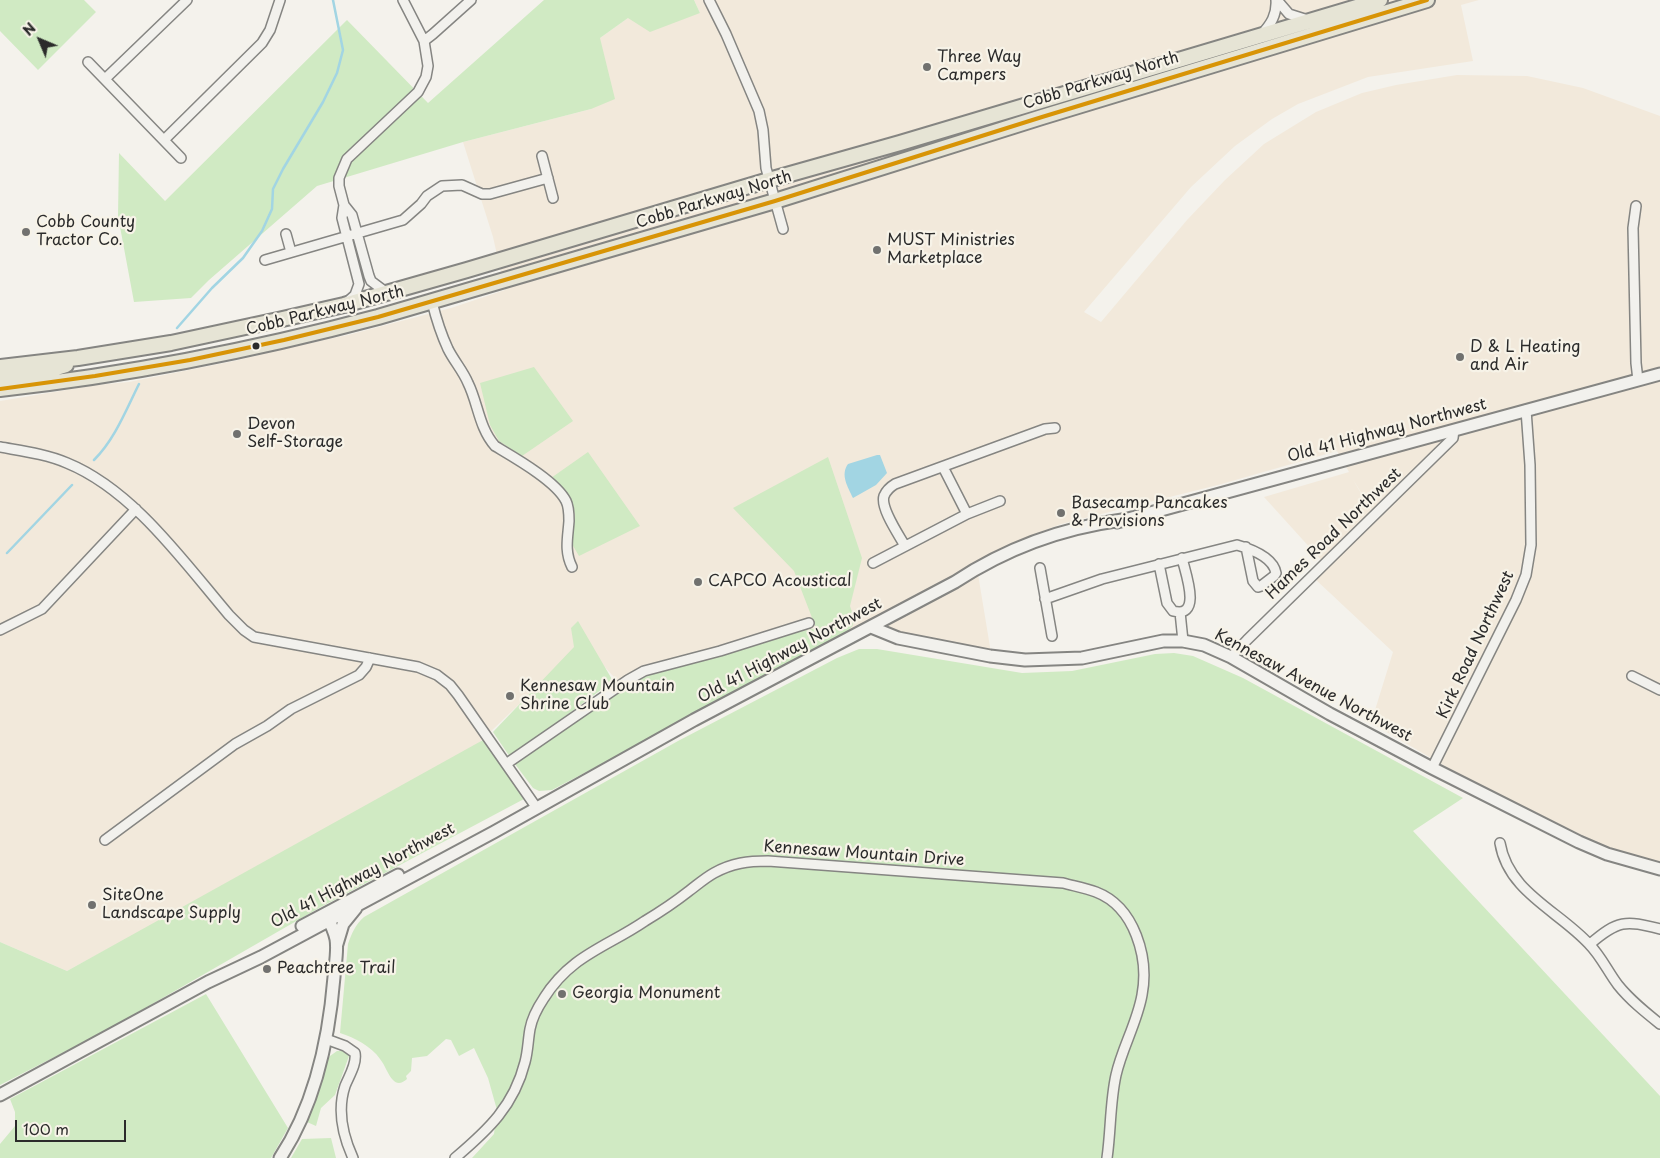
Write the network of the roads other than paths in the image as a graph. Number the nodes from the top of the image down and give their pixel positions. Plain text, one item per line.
1 (187, 0) edge
2 (280, 0) edge
3 (403, 0) edge
4 (471, 0) edge
5 (709, 0) edge
6 (1277, 0) edge
7 (1380, 0) edge
8 (1427, 0) edge
9 (1310, 21) junction
10 (1259, 36) junction
11 (424, 41) junction
12 (88, 62) dead end
13 (105, 79) junction
14 (164, 140) junction
15 (542, 156) dead end
16 (181, 158) dead end
17 (548, 178) junction
18 (769, 180) junction
19 (554, 198) dead end
20 (775, 201) junction
21 (344, 205) junction
22 (1636, 206) dead end
23 (783, 229) dead end
24 (286, 234) dead end
25 (357, 234) junction
26 (347, 237) junction
27 (292, 252) junction
28 (265, 260) dead end
29 (387, 293) junction
30 (432, 302) junction
31 (344, 305) junction
32 (79, 358) junction
33 (0, 367) edge
34 (1660, 374) edge
35 (0, 380) edge
36 (1638, 380) junction
37 (0, 389) edge
38 (1526, 410) junction
39 (1055, 428) dead end
40 (1454, 430) junction
41 (0, 447) edge
42 (943, 467) junction
43 (1000, 501) dead end
44 (136, 509) junction
45 (967, 514) junction
46 (905, 546) junction
47 (1246, 547) dead end
48 (1182, 558) junction
49 (873, 563) dead end
50 (1159, 564) junction
51 (572, 567) dead end
52 (1040, 568) dead end
53 (1046, 599) junction
54 (1180, 612) junction
55 (809, 623) dead end
56 (871, 627) junction
57 (0, 630) edge
58 (1052, 636) dead end
59 (1183, 641) junction
60 (1231, 657) junction
61 (370, 658) junction
62 (1632, 676) dead end
63 (1660, 690) edge
64 (506, 764) junction
65 (1432, 768) junction
66 (536, 807) junction
67 (105, 840) dead end
68 (1500, 843) dead end
69 (1660, 869) edge
70 (362, 902) junction
71 (327, 916) junction
72 (1660, 929) edge
73 (310, 930) junction
74 (1590, 944) junction
75 (337, 947) junction
76 (208, 982) junction
77 (1660, 1024) edge
78 (326, 1039) junction
79 (0, 1096) edge
80 (280, 1158) edge
81 (353, 1158) edge
82 (455, 1158) edge
83 (1107, 1158) edge

1 - 13 street
2 - 14 street
3 - 11 street
4 - 11 street
5 - 18 street
6 - 9 street
6 - 10 street
7 - 9 main road, Cobb Parkway North
8 - 20 main road, Cobb Parkway North
9 - 10 main road, Cobb Parkway North
10 - 18 main road, Cobb Parkway North
11 - 21 street
12 - 13 street
13 - 14 street
14 - 16 street
15 - 17 street
17 - 19 street
17 - 25 street
18 - 20 street
18 - 29 main road, Cobb Parkway North
20 - 23 street
20 - 30 main road, Cobb Parkway North
21 - 25 street
21 - 26 street
22 - 36 street
24 - 27 street
25 - 26 street
25 - 29 street
26 - 27 street
26 - 31 street
27 - 28 street
29 - 31 main road, Cobb Parkway North
30 - 37 main road, Cobb Parkway North
30 - 51 street
31 - 32 main road, Cobb Parkway North
32 - 33 main road, Cobb Parkway North
32 - 35 main road
34 - 36 street, Old 41 Highway Northwest
36 - 38 street, Old 41 Highway Northwest
38 - 40 street, Old 41 Highway Northwest
38 - 65 street, Kirk Road Northwest
39 - 42 street
40 - 56 street, Old 41 Highway Northwest
40 - 60 street, Hames Road Northwest
41 - 44 street
42 - 45 street
42 - 46 street
43 - 45 street
44 - 57 street
44 - 61 street
45 - 46 street
46 - 49 street
47 - 48 street
48 - 50 street
48 - 54 street
50 - 53 street
50 - 54 street
52 - 53 street
53 - 58 street
54 - 59 street
55 - 64 street
56 - 59 street, Kennesaw Avenue Northwest
56 - 66 street, Old 41 Highway Northwest
59 - 60 street, Kennesaw Avenue Northwest
60 - 65 street, Kennesaw Avenue Northwest
61 - 64 street
61 - 67 street
62 - 63 street
64 - 66 street
65 - 69 street, Kennesaw Avenue Northwest
66 - 70 street, Old 41 Highway Northwest
66 - 71 street, Old 41 Highway Northwest
68 - 74 street
70 - 71 street, Old 41 Highway Northwest
70 - 75 street
71 - 73 street, Old 41 Highway Northwest
71 - 75 street
71 - 76 street, Old 41 Highway Northwest
72 - 74 street
73 - 75 street
73 - 76 street, Old 41 Highway Northwest
74 - 77 street
75 - 78 street
76 - 79 street, Old 41 Highway Northwest
78 - 80 street
78 - 81 street
82 - 83 street, Kennesaw Mountain Drive

